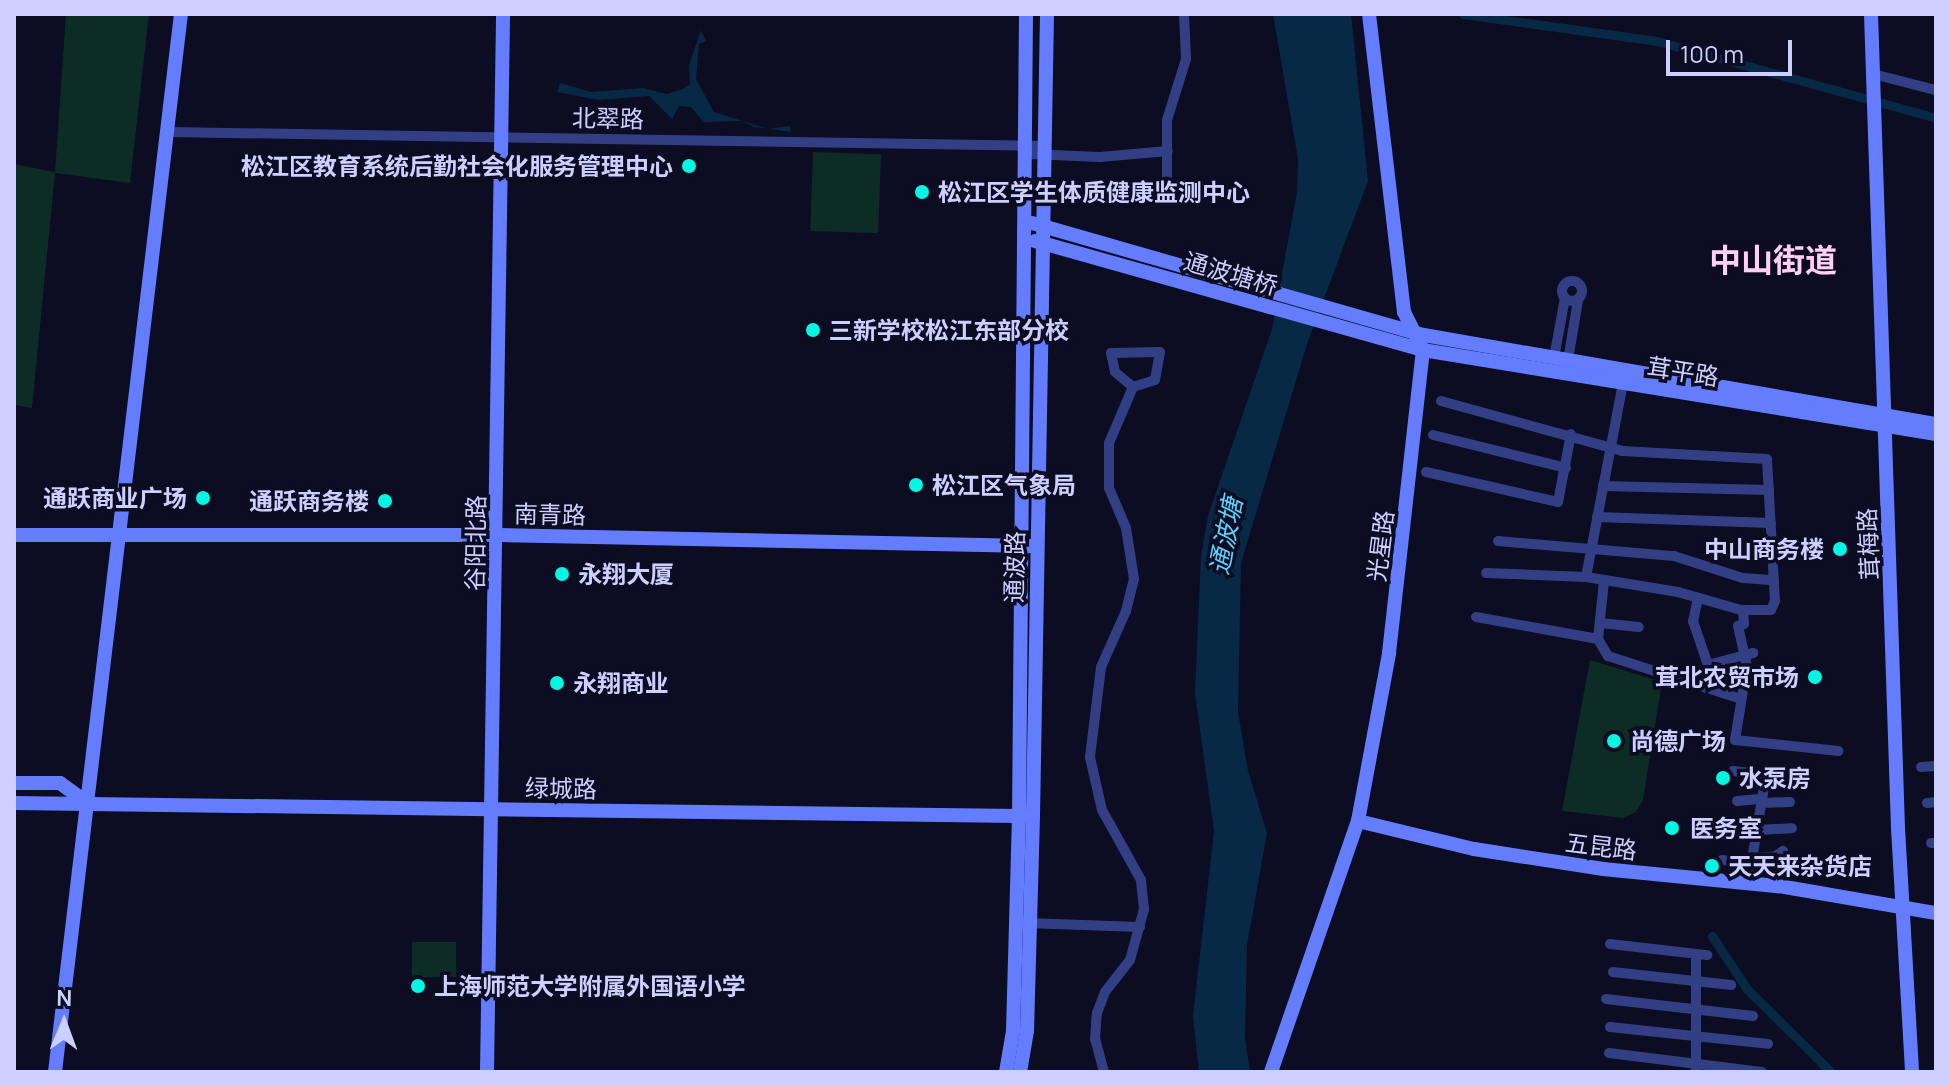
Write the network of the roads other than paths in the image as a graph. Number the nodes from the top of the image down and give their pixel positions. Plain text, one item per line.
1 (181, 14) edge
2 (503, 14) edge
3 (1026, 14) edge
4 (1047, 14) edge
5 (1184, 14) edge
6 (1369, 14) edge
7 (1871, 14) edge
8 (1873, 80) junction
9 (1936, 90) edge
10 (170, 132) junction
11 (504, 136) junction
12 (1028, 150) junction
13 (1044, 150) junction
14 (1168, 151) junction
15 (1167, 178) dead end
16 (1034, 224) junction
17 (1034, 240) junction
18 (1565, 298) junction
19 (1578, 300) junction
20 (1418, 334) junction
21 (1423, 350) junction
22 (1561, 359) junction
23 (1623, 383) junction
24 (1133, 387) junction
25 (1441, 401) dead end
26 (1885, 421) junction
27 (1936, 424) edge
28 (1571, 434) junction
29 (1936, 434) edge
30 (1433, 435) dead end
31 (1611, 445) junction
32 (1566, 468) junction
33 (1426, 472) dead end
34 (1603, 486) junction
35 (1769, 490) junction
36 (1597, 517) junction
37 (1771, 523) junction
38 (14, 535) edge
39 (498, 535) junction
40 (120, 536) junction
41 (1498, 541) dead end
42 (1030, 546) junction
43 (1592, 546) junction
44 (1486, 573) dead end
45 (1586, 577) junction
46 (1774, 580) junction
47 (1604, 581) junction
48 (1698, 598) junction
49 (1743, 610) junction
50 (1476, 617) dead end
51 (1600, 623) junction
52 (1639, 627) dead end
53 (1598, 639) junction
54 (1749, 654) junction
55 (1708, 665) junction
56 (1706, 688) junction
57 (1741, 699) junction
58 (1838, 751) dead end
59 (1936, 766) edge
60 (1921, 767) dead end
61 (1733, 771) dead end
62 (1766, 775) junction
63 (1795, 778) dead end
64 (14, 783) edge
65 (1737, 801) dead end
66 (1762, 801) junction
67 (1790, 802) dead end
68 (14, 803) edge
69 (89, 803) junction
70 (492, 809) junction
71 (1026, 816) junction
72 (1358, 821) junction
73 (1729, 828) dead end
74 (1757, 828) junction
75 (1792, 828) dead end
76 (1783, 851) dead end
77 (1722, 860) dead end
78 (1752, 861) junction
79 (1748, 883) junction
80 (1902, 907) junction
81 (1936, 913) edge
82 (1023, 923) junction
83 (1140, 927) junction
84 (1610, 944) dead end
85 (1613, 972) dead end
86 (1695, 980) junction
87 (1731, 985) dead end
88 (1606, 999) dead end
89 (1695, 1009) junction
90 (1753, 1016) dead end
91 (1610, 1027) dead end
92 (1695, 1037) junction
93 (1768, 1044) dead end
94 (1609, 1053) dead end
95 (1697, 1068) edge
96 (55, 1072) edge
97 (487, 1072) edge
98 (1006, 1072) edge
99 (1020, 1072) edge
100 (1104, 1072) edge
101 (1271, 1072) edge
102 (1762, 1072) edge
103 (1912, 1072) edge

1 - 10 street
2 - 11 street, 谷阳北路
3 - 12 street, 通波路
4 - 13 street, 通波路
5 - 14 street
6 - 20 street, 光星路
7 - 8 street, 茸梅路
8 - 9 street
8 - 26 street, 茸梅路
10 - 11 street, 北翠路
10 - 40 street
11 - 12 street, 北翠路
11 - 39 street, 谷阳北路
12 - 13 street, 北翠路
12 - 16 street, 通波路
13 - 14 street, 北翠路
13 - 16 street, 通波路
14 - 15 street
16 - 17 street, 通波路
16 - 20 street
17 - 21 street, 通波塘桥
17 - 42 street, 通波路
18 - 19 street
18 - 19 street
18 - 22 street
19 - 22 street
20 - 21 street, 光星路
20 - 22 street
21 - 23 street, 茸平路
21 - 72 street, 光星路
22 - 26 street
23 - 26 street, 茸平路
23 - 31 street
24 - 24 street
24 - 83 street
25 - 28 street
26 - 27 street
26 - 29 street, 茸平路
26 - 80 street, 茸梅路
28 - 31 street
28 - 32 street
30 - 32 street
31 - 34 street
31 - 35 street
32 - 33 street
34 - 35 street
34 - 36 street
35 - 37 street
36 - 37 street
36 - 43 street
37 - 46 street
38 - 40 street, 南青路
39 - 40 street, 南青路
39 - 42 street, 南青路
39 - 70 street, 谷阳北路
40 - 69 street
41 - 43 street
42 - 71 street, 通波路
43 - 45 street
43 - 46 street
44 - 45 street
45 - 47 street
46 - 49 street
47 - 48 street
47 - 51 street
48 - 49 street
48 - 55 street
49 - 54 street
50 - 53 street
51 - 52 street
51 - 53 street
53 - 56 street
54 - 55 street
54 - 57 street
55 - 56 street
56 - 57 street
57 - 58 street
59 - 60 street
61 - 62 street
62 - 63 street
62 - 66 street
64 - 69 street, 绿城路
65 - 66 street
66 - 67 street
66 - 74 street
68 - 69 street, 绿城路
69 - 70 street, 绿城路
69 - 96 street
70 - 71 street, 绿城路
70 - 97 street, 谷阳北路
71 - 82 street, 通波路
72 - 79 street, 五昆路
72 - 101 street, 光星路
73 - 74 street
74 - 75 street
74 - 78 street
76 - 78 street
77 - 78 street
78 - 79 street
79 - 80 street, 五昆路
80 - 81 street, 五昆路
80 - 103 street, 茸梅路
82 - 83 street
82 - 98 street, 通波路
82 - 99 street, 通波路
83 - 100 street
84 - 86 street
85 - 86 street
86 - 87 street
86 - 89 street
88 - 89 street
89 - 90 street
89 - 92 street
91 - 92 street
92 - 93 street
92 - 95 street
94 - 95 street
95 - 102 street

